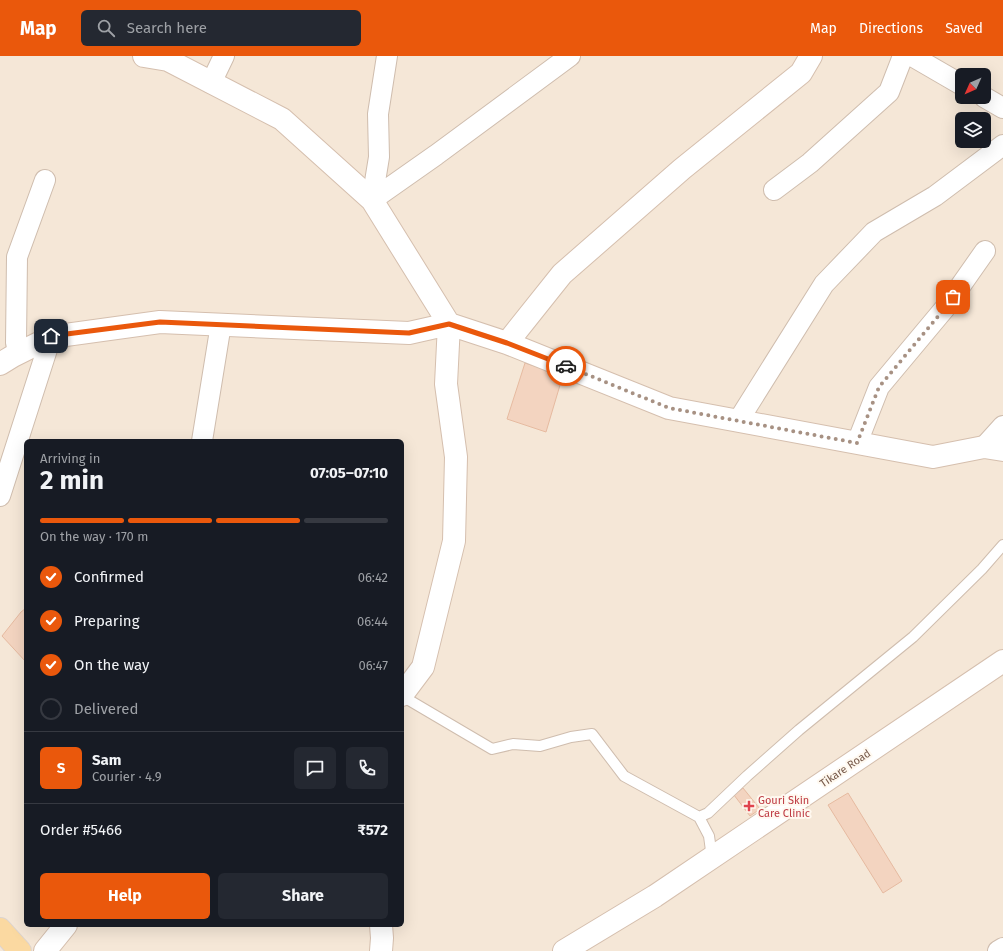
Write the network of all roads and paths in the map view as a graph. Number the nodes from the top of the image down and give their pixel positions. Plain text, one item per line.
1 (144, 56) edge
2 (224, 56) edge
3 (387, 56) edge
4 (570, 56) edge
5 (811, 56) edge
6 (903, 56) edge
7 (912, 56) edge
8 (955, 81) edge
9 (211, 83) junction
10 (991, 101) edge
11 (1003, 108) edge
12 (1003, 145) edge
13 (45, 180) dead end
14 (774, 190) dead end
15 (372, 200) junction
16 (985, 251) dead end
17 (221, 324) junction
18 (449, 324) junction
19 (0, 328) edge
20 (51, 336) junction
21 (507, 343) junction
22 (19, 347) junction
23 (0, 364) edge
24 (738, 421) junction
25 (1003, 426) edge
26 (202, 439) edge
27 (857, 443) junction
28 (993, 449) edge
29 (0, 496) edge
30 (1003, 545) edge
31 (1003, 661) edge
32 (404, 693) edge
33 (404, 697) edge
34 (699, 817) junction
35 (712, 858) junction
36 (64, 927) edge
37 (381, 927) edge
38 (0, 929) edge
39 (1003, 948) edge
40 (20, 951) edge
41 (45, 951) edge
42 (381, 951) edge
43 (564, 951) edge
44 (998, 951) edge

1 - 9 street
2 - 9 street
3 - 15 street
4 - 15 street
5 - 21 street
6 - 14 street
7 - 8 street
9 - 15 street
10 - 11 street
12 - 24 street
13 - 22 street
15 - 18 street
16 - 27 street
17 - 18 street
17 - 20 street
17 - 26 street
18 - 21 street
18 - 32 street
19 - 22 street
20 - 22 street
20 - 29 street
21 - 24 street
22 - 23 street
24 - 27 street
25 - 28 street
27 - 28 street
30 - 34 lane
31 - 35 street, Tikare Road
33 - 34 lane
34 - 35 lane
35 - 43 street, Tikare Road
36 - 41 street
37 - 42 street
38 - 40 main road
39 - 44 street

